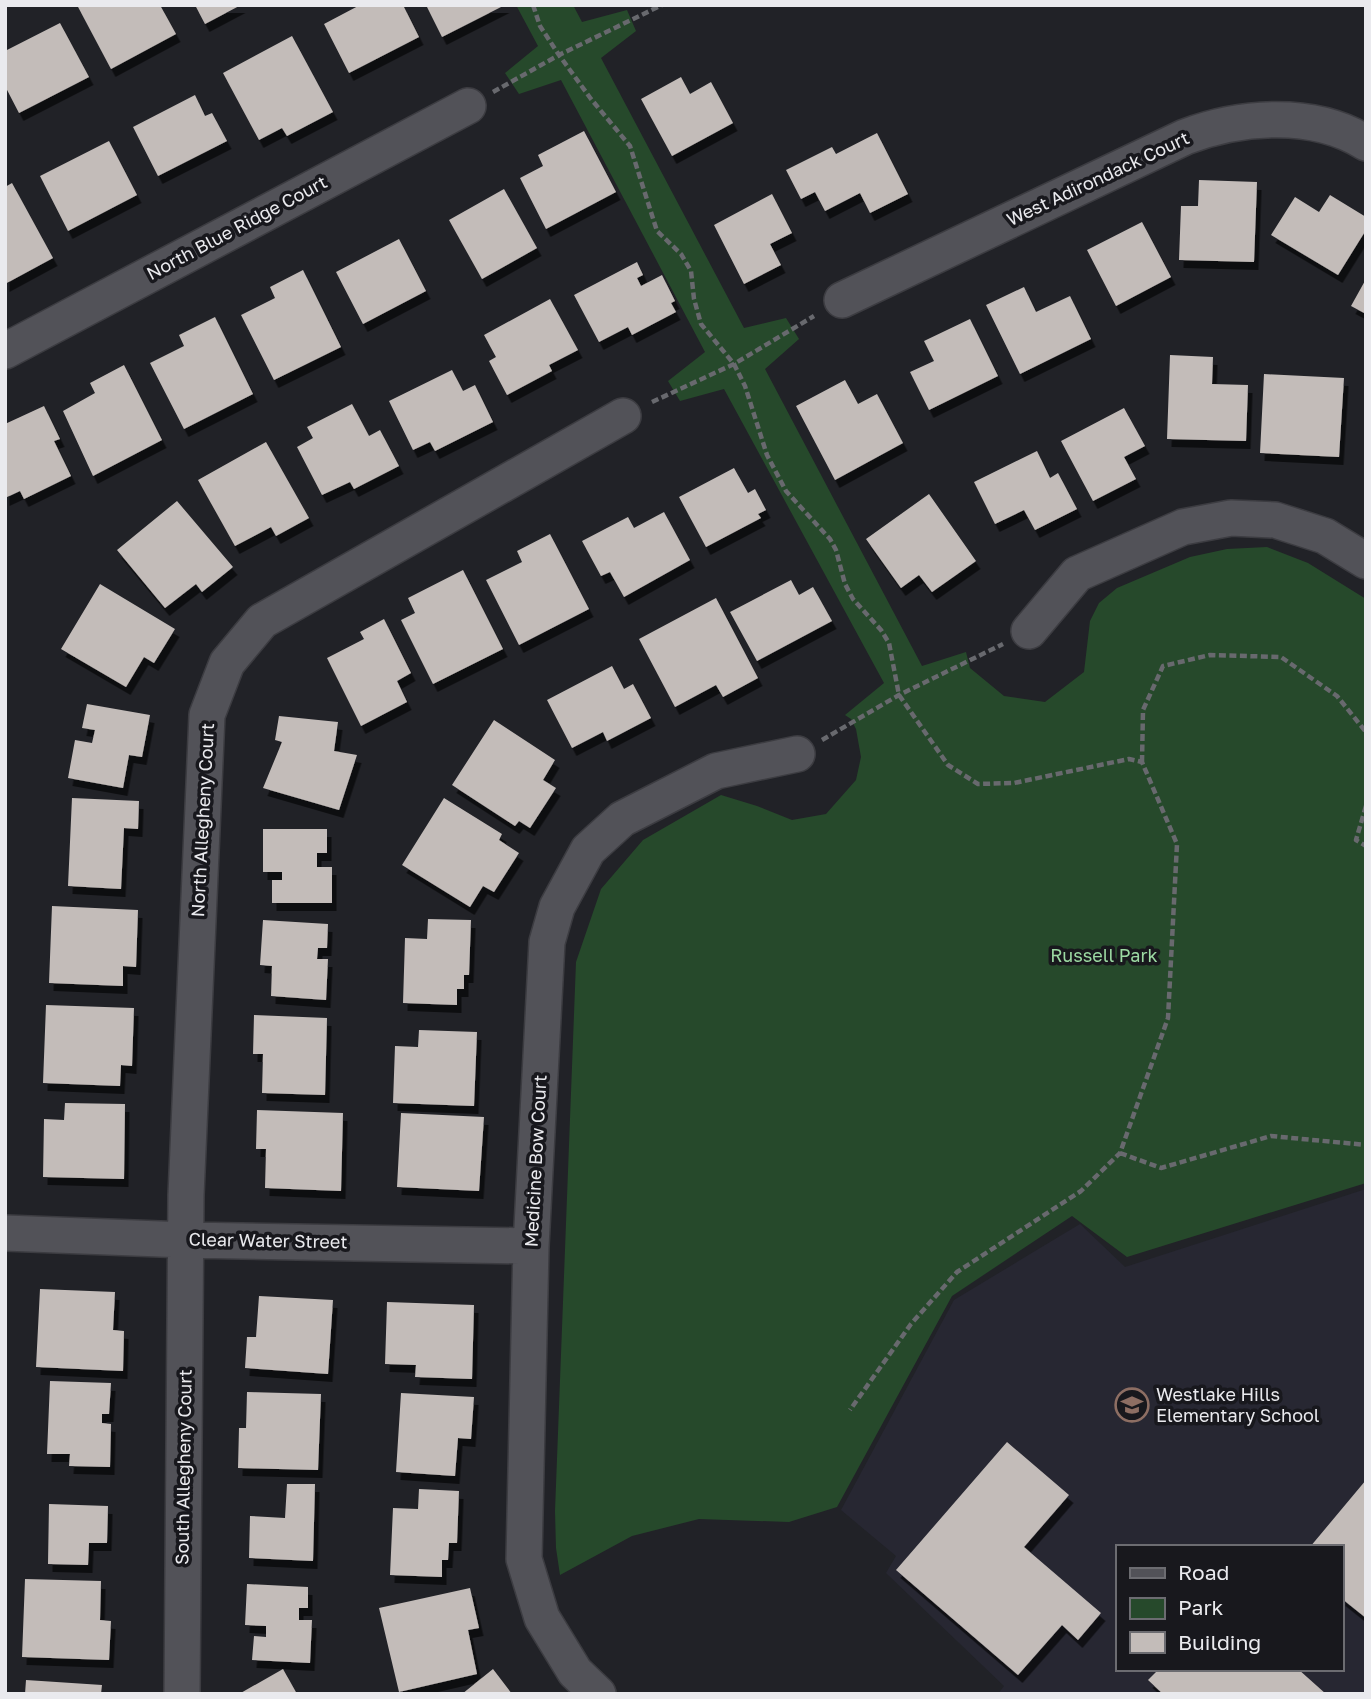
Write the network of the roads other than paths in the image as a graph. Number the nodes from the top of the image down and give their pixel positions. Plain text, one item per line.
1 (468, 106) road end
2 (1366, 144) edge
3 (842, 300) road end
4 (5, 351) edge
5 (623, 416) road end
6 (1366, 561) edge
7 (1029, 631) road end
8 (797, 754) road end
9 (5, 1233) edge
10 (187, 1240) junction
11 (531, 1247) junction
12 (181, 1694) edge
13 (598, 1694) edge

1 - 4 street, North Blue Ridge Court
2 - 3 street, West Adirondack Court
5 - 10 street, North Allegheny Court
6 - 7 street
8 - 11 street, Medicine Bow Court
9 - 10 street, Clear Water Street
10 - 11 street, Clear Water Street
10 - 12 street, South Allegheny Court
11 - 13 street, Medicine Bow Court

